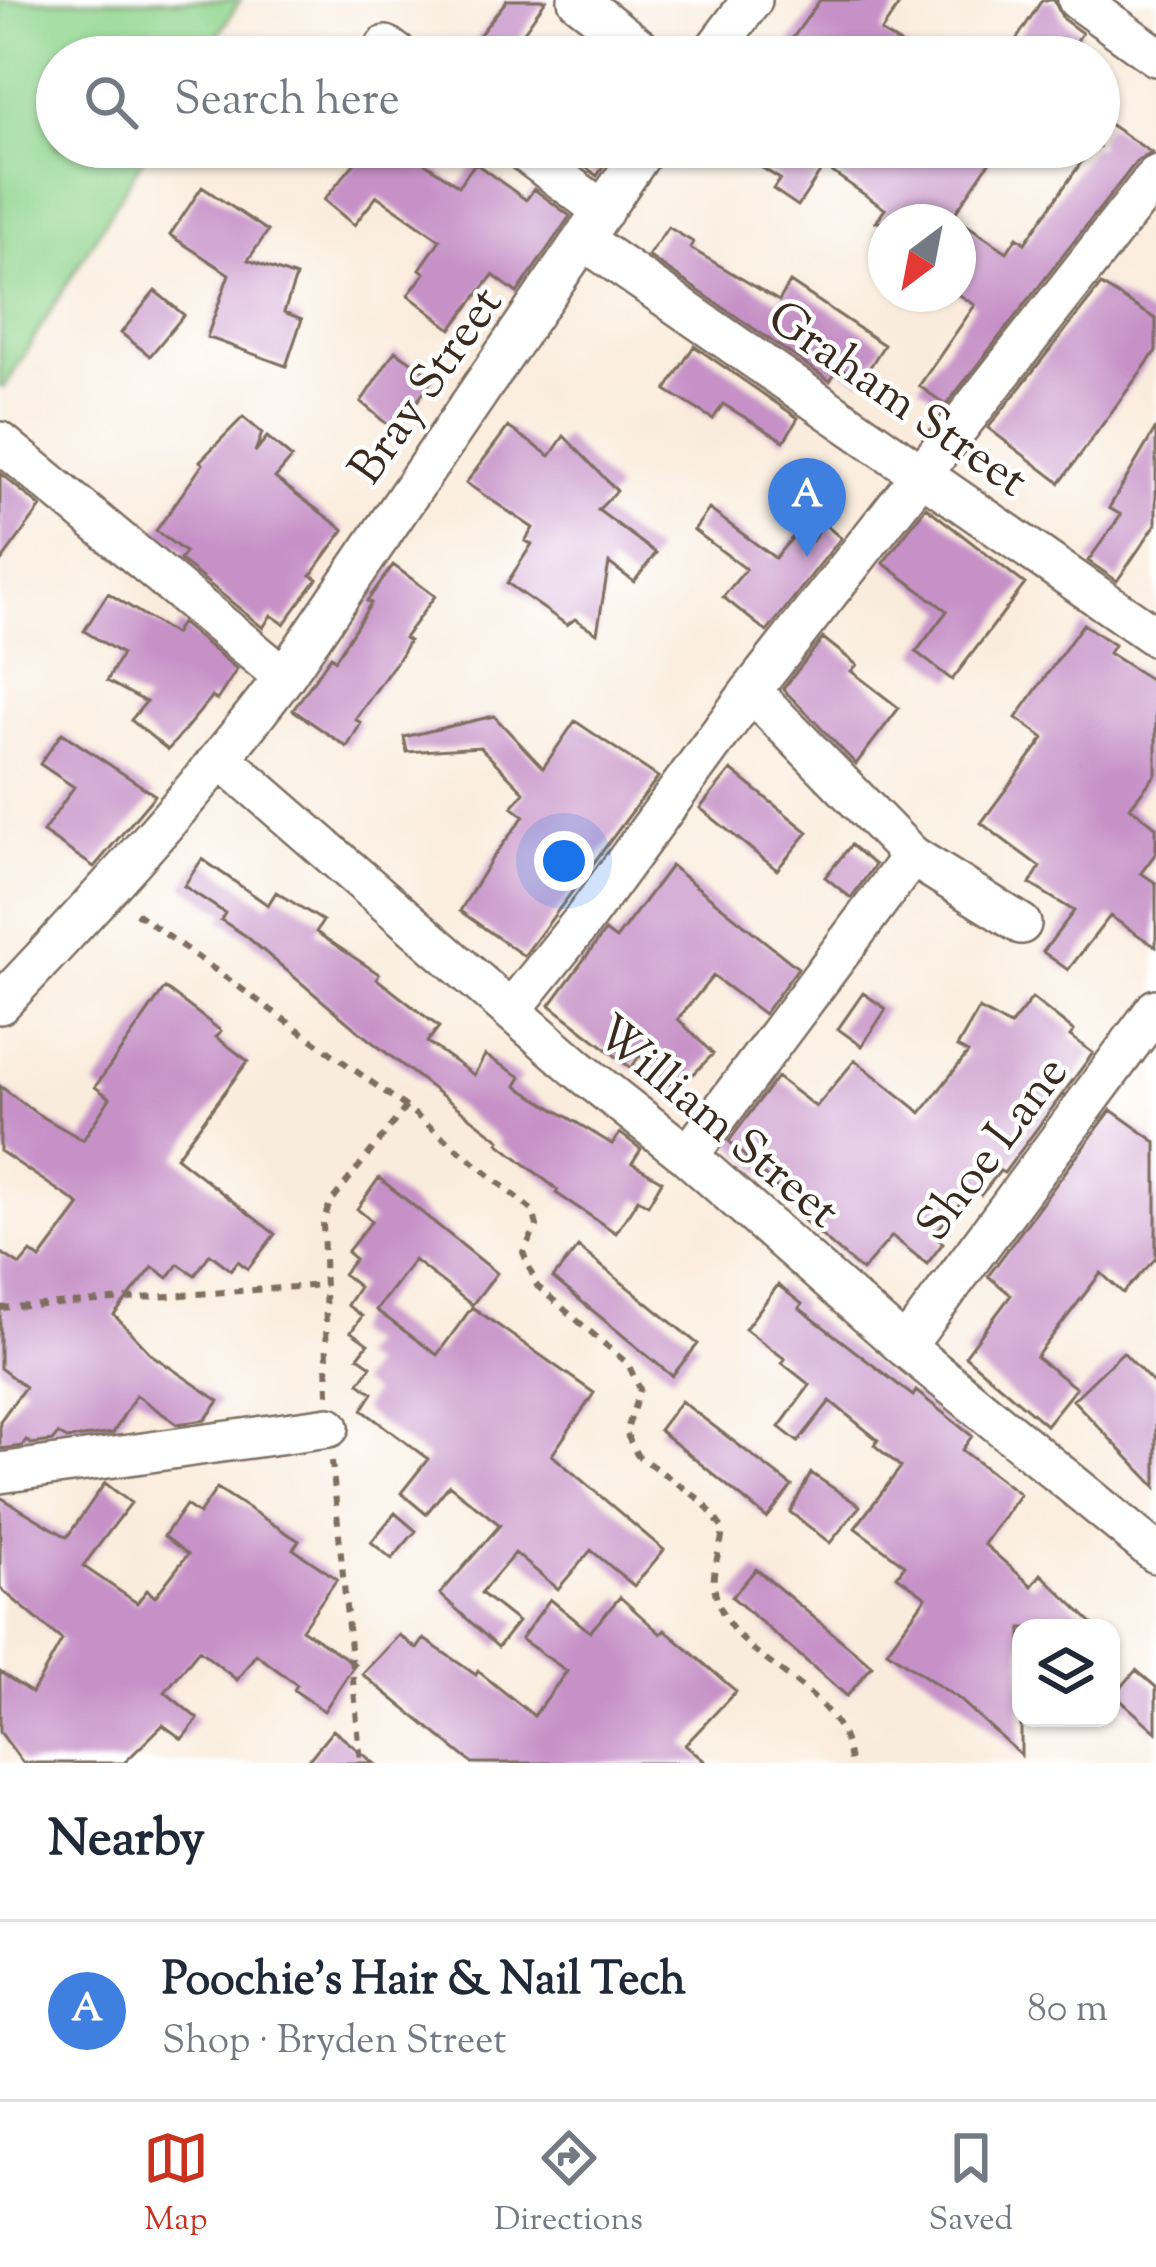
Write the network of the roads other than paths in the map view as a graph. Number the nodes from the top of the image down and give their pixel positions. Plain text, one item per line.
1 (578, 0) edge
2 (752, 0) edge
3 (1078, 0) edge
4 (624, 36) edge
5 (725, 36) edge
6 (1156, 56) edge
7 (538, 168) edge
8 (632, 168) edge
9 (1156, 176) edge
10 (593, 226) junction
11 (0, 442) edge
12 (922, 475) junction
13 (1156, 637) edge
14 (284, 676) junction
15 (751, 691) junction
16 (222, 759) junction
17 (912, 856) junction
18 (1021, 924) dead end
19 (0, 1004) edge
20 (1156, 1009) edge
21 (512, 1010) junction
22 (688, 1156) junction
23 (905, 1347) junction
24 (329, 1427) dead end
25 (0, 1473) edge
26 (1156, 1553) edge

1 - 4 street
2 - 5 street
3 - 6 street
7 - 10 street, Graham Street
8 - 10 street, Bray Street
9 - 12 street
10 - 12 street, Graham Street
10 - 14 street, Bray Street
11 - 14 street
12 - 13 street, Graham Street
12 - 15 street
14 - 16 street, Bray Street
15 - 17 street
15 - 21 street
16 - 19 street, Bray Street
16 - 21 street, William Street
17 - 18 street
17 - 22 street
20 - 23 street, Shoe Lane
21 - 22 street, William Street
22 - 23 street, William Street
23 - 26 street, William Street
24 - 25 street

